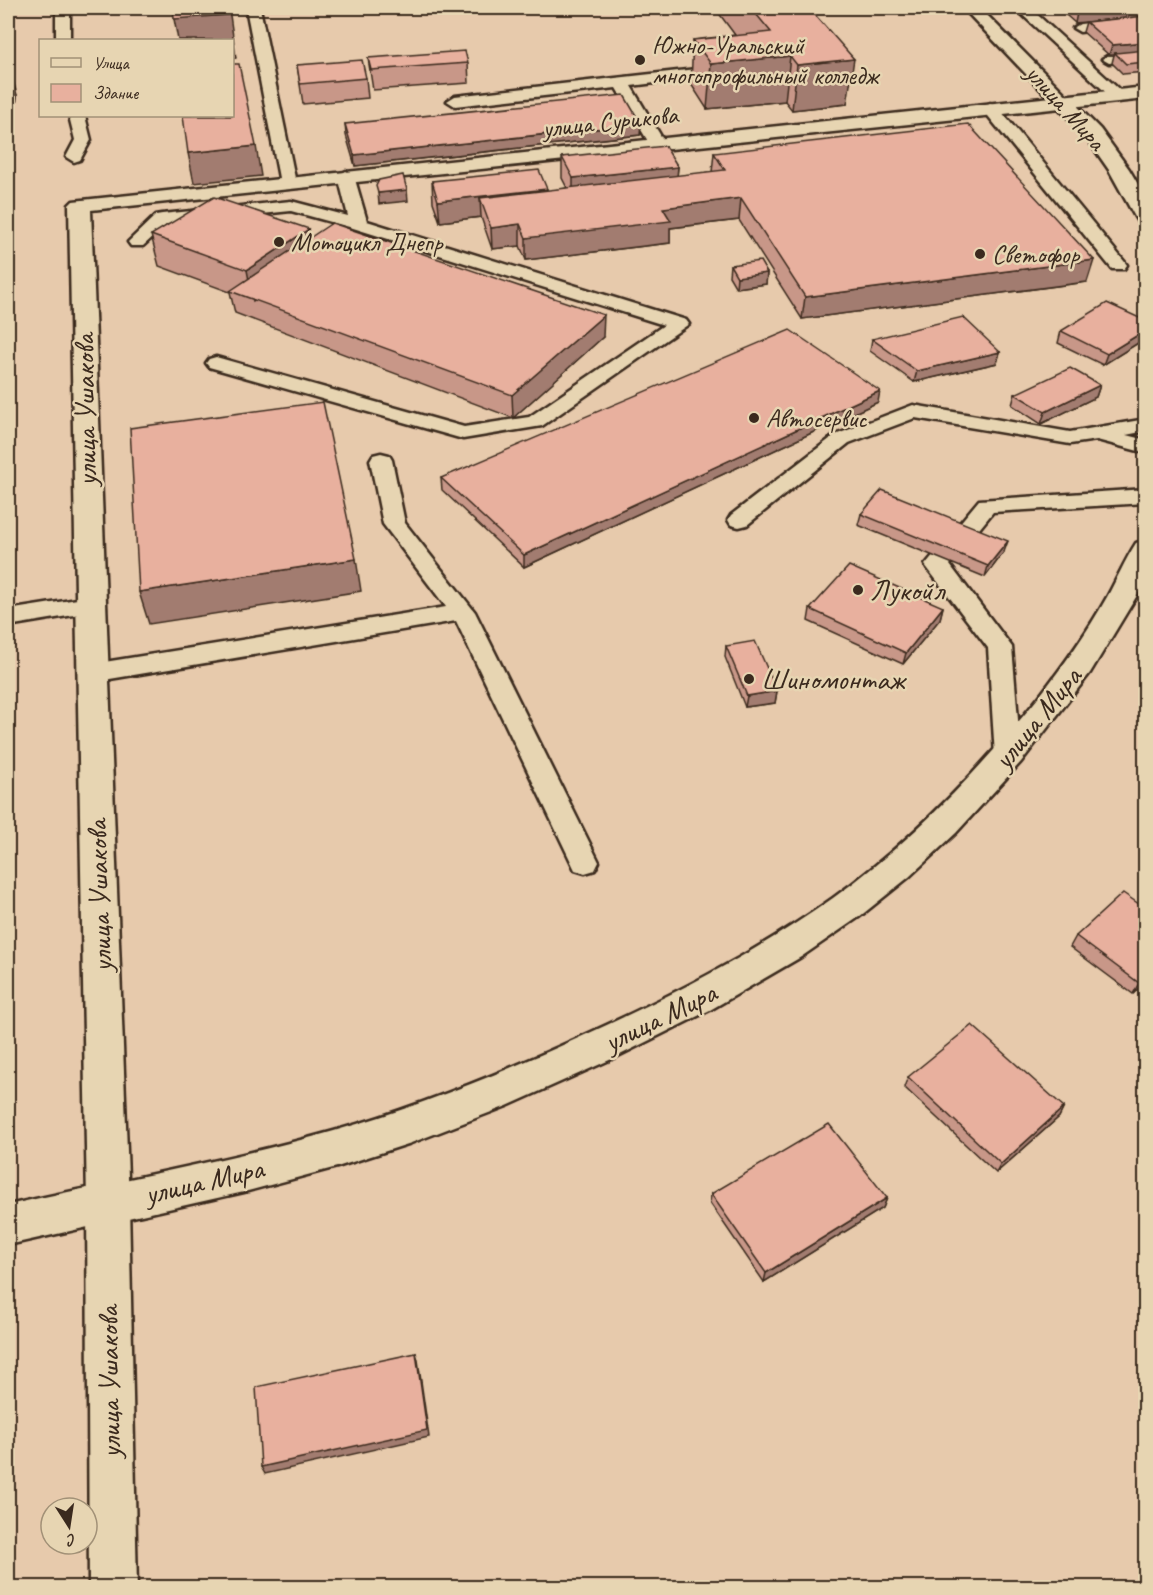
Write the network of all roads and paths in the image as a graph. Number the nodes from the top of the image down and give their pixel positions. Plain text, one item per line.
1 (63, 8) edge
2 (253, 8) edge
3 (971, 8) edge
4 (1022, 8) edge
5 (1146, 21) edge
6 (1080, 27) edge
7 (63, 39) edge
8 (1146, 56) edge
9 (1108, 59) dead end
10 (723, 71) edge
11 (622, 84) junction
12 (1146, 93) edge
13 (1118, 96) junction
14 (1064, 100) junction
15 (455, 101) dead end
16 (990, 108) junction
17 (77, 117) edge
18 (657, 143) junction
19 (74, 156) dead end
20 (346, 176) junction
21 (288, 183) junction
22 (80, 205) joint
23 (1146, 217) edge
24 (359, 224) junction
25 (137, 242) dead end
26 (1118, 265) dead end
27 (216, 363) dead end
28 (1146, 425) edge
29 (1097, 434) junction
30 (1146, 447) edge
31 (381, 460) dead end
32 (1146, 496) edge
33 (739, 520) dead end
34 (1141, 570) edge
35 (90, 606) junction
36 (463, 612) junction
37 (8, 618) edge
38 (92, 673) junction
39 (1008, 756) junction
40 (585, 862) dead end
41 (108, 1203) junction
42 (8, 1225) edge
43 (113, 1587) edge

1 - 7 lane
2 - 21 lane
3 - 14 street, улица Мира
4 - 13 lane
5 - 6 lane
8 - 9 lane
10 - 11 lane
11 - 15 lane
11 - 18 lane
12 - 13 street, улица Сурикова
13 - 14 street, улица Сурикова
14 - 16 street, улица Сурикова
14 - 23 street, улица Мира
16 - 18 street, улица Сурикова
16 - 26 lane
17 - 19 lane
18 - 20 street, улица Сурикова
20 - 21 street, улица Сурикова
20 - 24 lane
21 - 22 street, улица Сурикова
22 - 35 street, улица Ушакова
24 - 25 lane
24 - 27 lane
28 - 29 lane
29 - 30 lane
29 - 33 lane
31 - 36 lane
32 - 39 lane
34 - 39 street, улица Мира
35 - 37 lane
35 - 38 street, улица Ушакова
36 - 38 lane
36 - 40 lane
38 - 41 street, улица Ушакова
39 - 41 street, улица Мира
41 - 42 street, улица Мира
41 - 43 street, улица Ушакова

